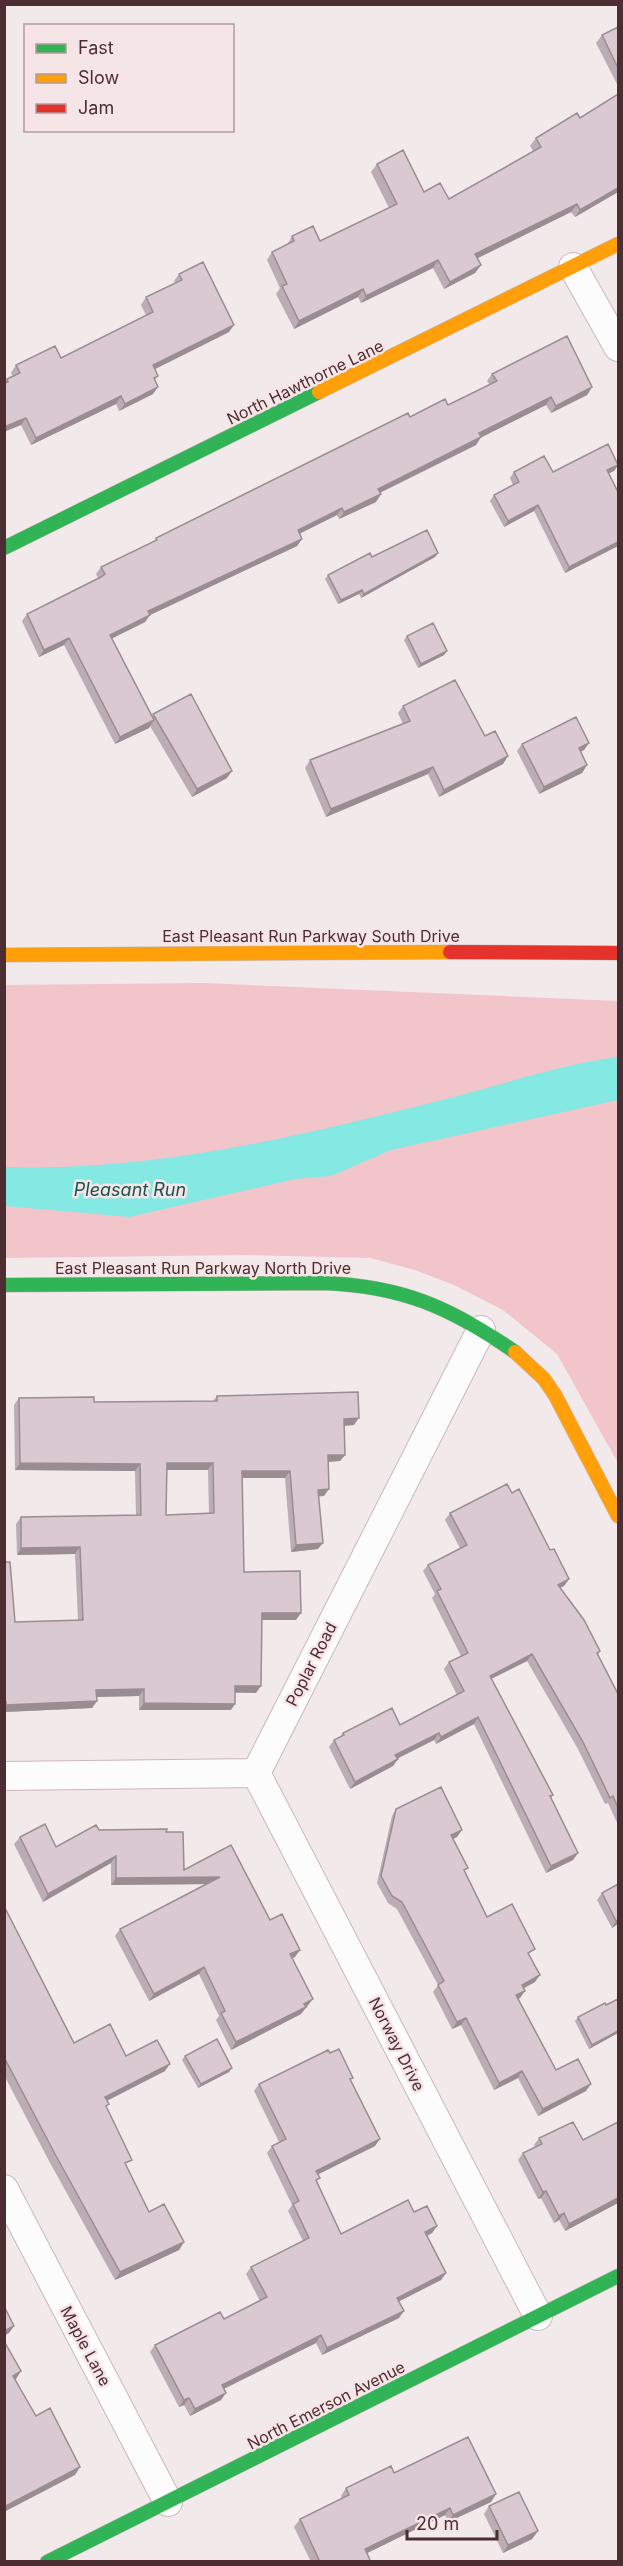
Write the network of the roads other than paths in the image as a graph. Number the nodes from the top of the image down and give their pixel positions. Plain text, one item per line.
1 (618, 244) edge
2 (573, 267) junction
3 (618, 347) edge
4 (4, 548) edge
5 (618, 953) edge
6 (4, 955) edge
7 (4, 1285) edge
8 (481, 1330) junction
9 (618, 1516) edge
10 (256, 1773) junction
11 (4, 1776) edge
12 (4, 2189) edge
13 (618, 2276) edge
14 (538, 2316) junction
15 (168, 2502) junction
16 (47, 2562) edge

1 - 2 main road, North Hawthorne Lane
2 - 3 street
2 - 4 main road, North Hawthorne Lane
5 - 6 main road, East Pleasant Run Parkway South Drive
7 - 8 main road, East Pleasant Run Parkway North Drive
8 - 9 main road, East Pleasant Run Parkway North Drive
8 - 10 street, Poplar Road
10 - 11 street
10 - 14 street, Norway Drive
12 - 15 street, Maple Lane
13 - 14 main road, North Emerson Avenue
14 - 15 main road, North Emerson Avenue
15 - 16 main road, North Emerson Avenue

